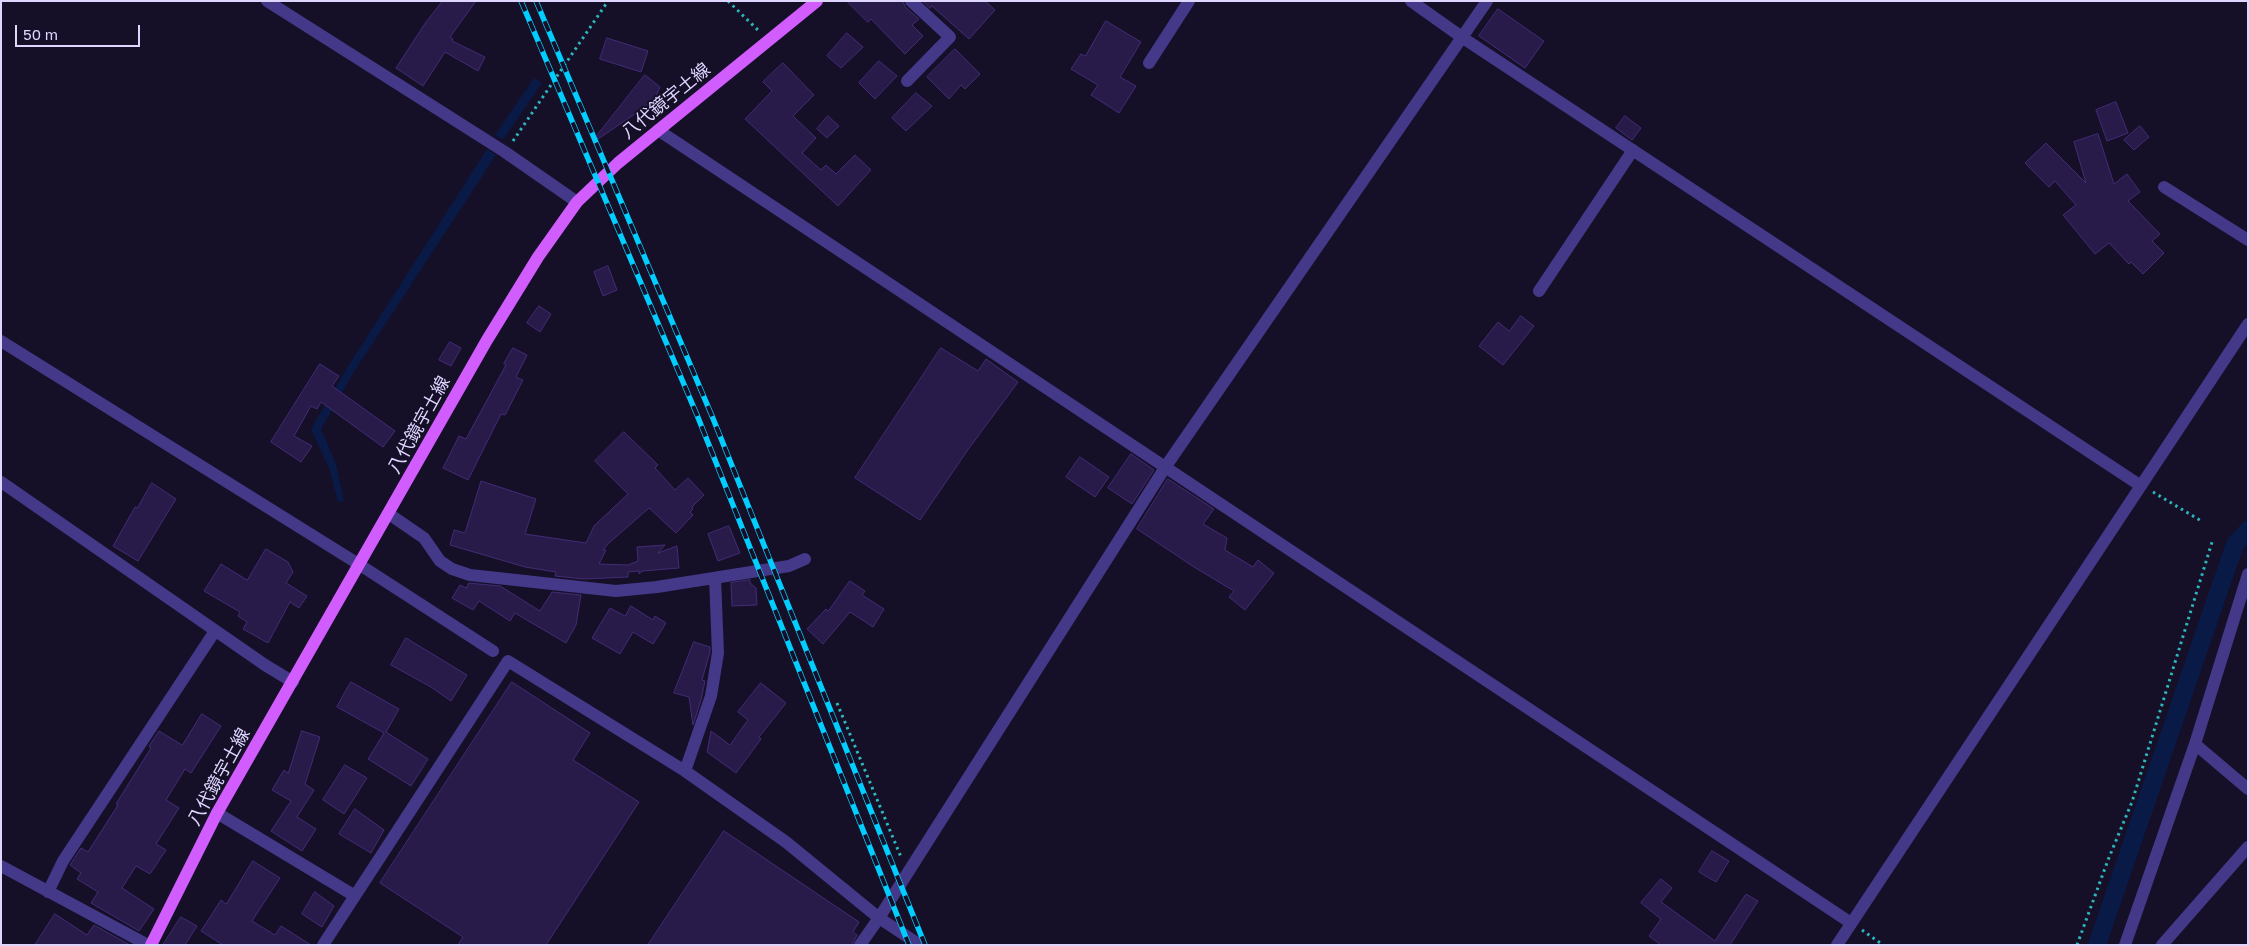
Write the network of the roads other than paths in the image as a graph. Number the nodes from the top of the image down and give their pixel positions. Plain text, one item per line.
1 (267, 1) edge
2 (817, 1) edge
3 (911, 1) edge
4 (1189, 1) edge
5 (1411, 1) edge
6 (1487, 1) edge
7 (1463, 38) junction
8 (1149, 63) dead end
9 (907, 81) dead end
10 (658, 130) junction
11 (1633, 150) junction
12 (2164, 187) dead end
13 (578, 202) junction
14 (2248, 240) edge
15 (1539, 291) dead end
16 (2248, 324) edge
17 (1, 341) edge
18 (1166, 466) junction
19 (1, 482) edge
20 (2141, 486) junction
21 (389, 514) junction
22 (805, 559) dead end
23 (360, 565) junction
24 (2248, 574) edge
25 (715, 578) junction
26 (215, 631) junction
27 (493, 652) dead end
28 (293, 682) junction
29 (2195, 744) junction
30 (686, 771) junction
31 (2248, 789) edge
32 (217, 813) junction
33 (2248, 846) edge
34 (1, 866) edge
35 (48, 892) junction
36 (355, 896) junction
37 (879, 918) junction
38 (1851, 923) junction
39 (149, 945) edge
40 (323, 945) edge
41 (860, 945) edge
42 (920, 945) edge
43 (1837, 945) edge
44 (2125, 945) edge
45 (2162, 945) edge

1 - 13 street
2 - 10 main road, 八代鏡宇土線
3 - 9 street
4 - 8 street
5 - 7 street
6 - 7 street
7 - 11 street
7 - 18 street
10 - 13 main road, 八代鏡宇土線
10 - 18 street
11 - 15 street
11 - 20 street
12 - 14 street
13 - 21 main road, 八代鏡宇土線
16 - 20 street
17 - 23 street
18 - 37 street
18 - 38 street
19 - 26 street
20 - 38 street
21 - 23 main road, 八代鏡宇土線
21 - 25 street
22 - 25 street
23 - 27 street
23 - 28 main road, 八代鏡宇土線
24 - 29 street
25 - 30 street
26 - 28 street
26 - 35 street
28 - 32 main road, 八代鏡宇土線
29 - 31 street
29 - 44 street
30 - 36 street
30 - 37 street
32 - 36 street
32 - 39 main road, 八代鏡宇土線
33 - 45 street
34 - 35 street
35 - 39 street
36 - 40 street
37 - 41 street
37 - 42 street
38 - 43 street

